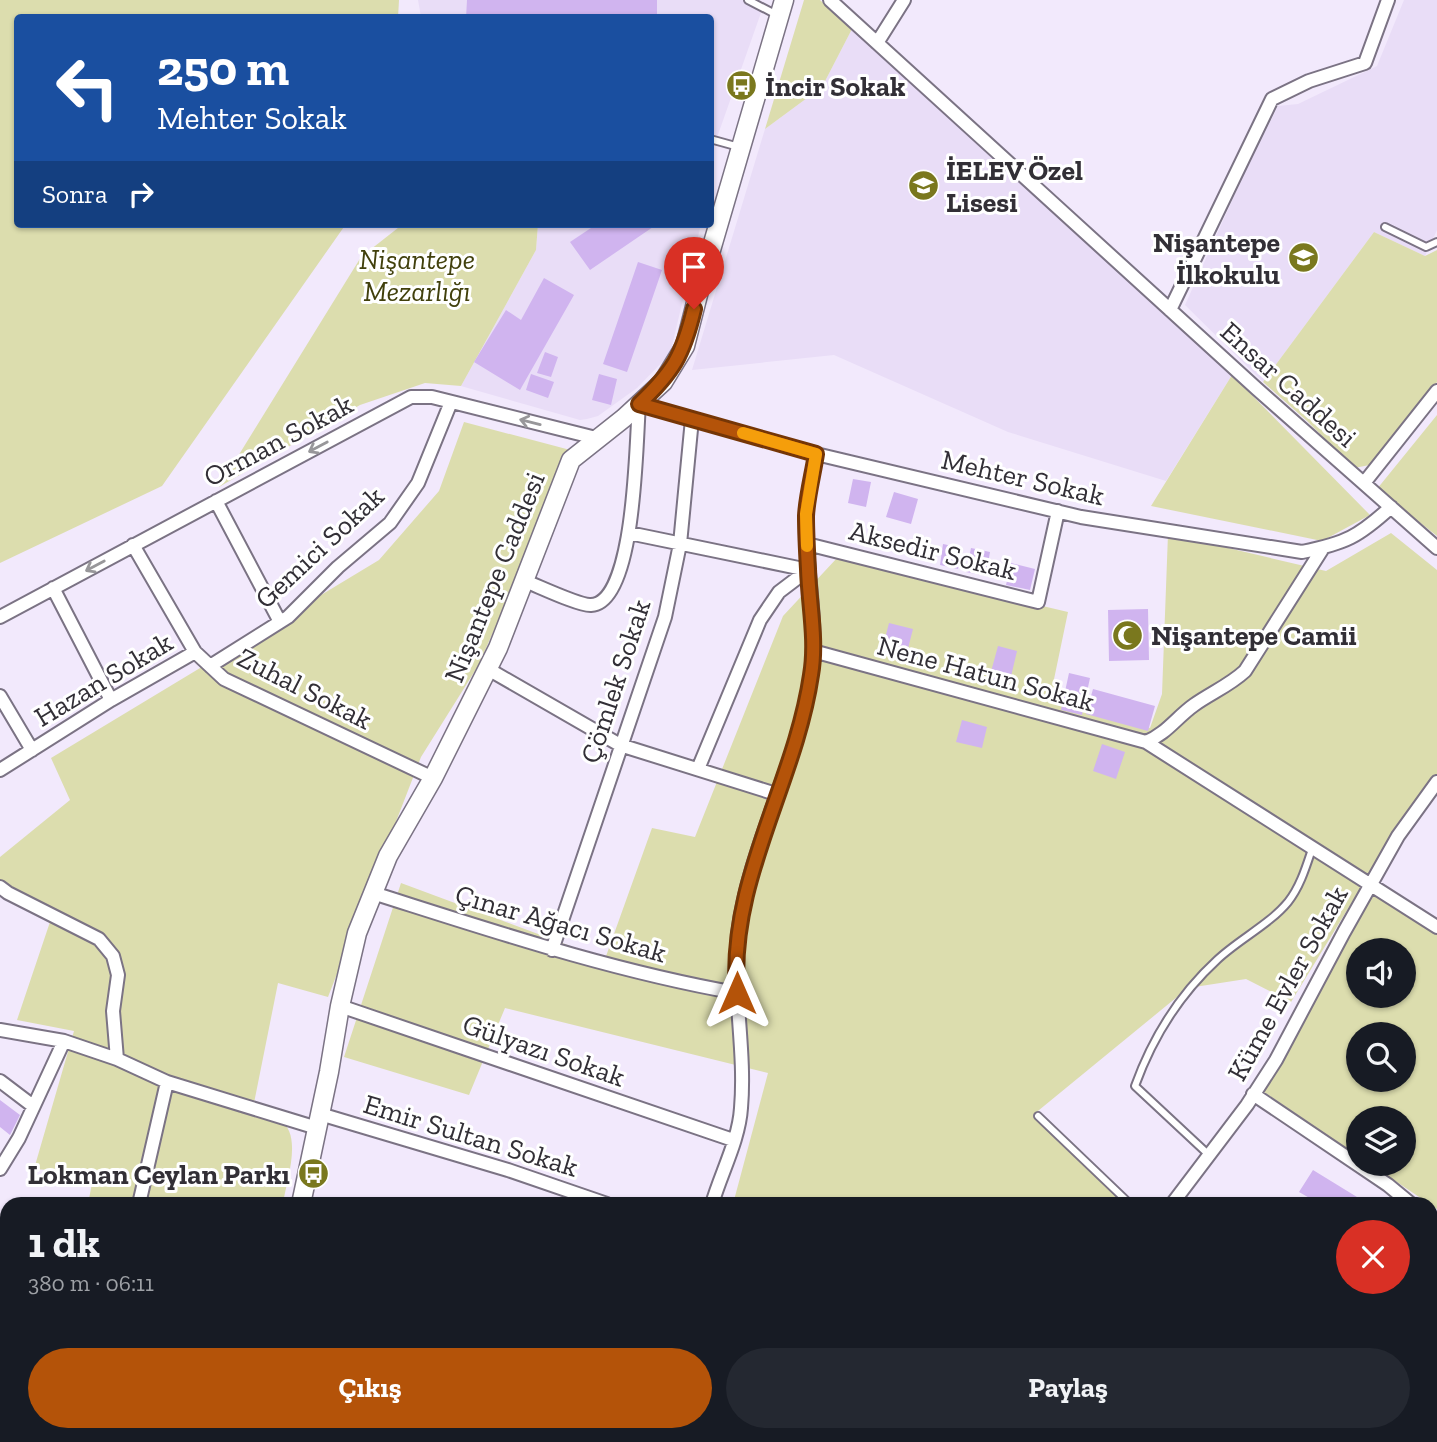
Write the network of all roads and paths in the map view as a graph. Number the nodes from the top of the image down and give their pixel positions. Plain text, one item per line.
1 (748, 0) edge
2 (830, 0) edge
3 (904, 0) edge
4 (1388, 0) edge
5 (781, 8) edge
6 (877, 43) junction
7 (714, 140) edge
8 (741, 147) junction
9 (1385, 227) dead end
10 (1437, 242) edge
11 (1170, 310) junction
12 (1437, 391) edge
13 (451, 401) junction
14 (639, 404) junction
15 (692, 419) junction
16 (596, 438) junction
17 (816, 454) junction
18 (1364, 483) junction
19 (216, 501) junction
20 (1391, 507) junction
21 (1058, 511) junction
22 (629, 533) junction
23 (680, 544) junction
24 (807, 544) junction
25 (133, 545) junction
26 (1324, 548) junction
27 (1437, 548) edge
28 (808, 570) junction
29 (525, 581) junction
30 (53, 588) junction
31 (0, 617) edge
32 (280, 622) junction
33 (813, 651) junction
34 (195, 652) junction
35 (211, 666) junction
36 (488, 669) junction
37 (0, 696) edge
38 (111, 700) junction
39 (1146, 743) junction
40 (620, 745) junction
41 (32, 750) junction
42 (698, 769) junction
43 (0, 770) edge
44 (433, 778) junction
45 (1437, 782) edge
46 (776, 794) junction
47 (1312, 849) junction
48 (1370, 886) junction
49 (0, 887) edge
50 (373, 892) junction
51 (1437, 927) edge
52 (552, 950) junction
53 (737, 993) junction
54 (340, 1006) junction
55 (0, 1030) edge
56 (64, 1041) junction
57 (117, 1059) junction
58 (0, 1081) edge
59 (167, 1082) junction
60 (1254, 1094) junction
61 (33, 1106) junction
62 (1038, 1116) dead end
63 (318, 1121) junction
64 (733, 1140) junction
65 (1209, 1155) junction
66 (0, 1169) edge
67 (141, 1197) edge
68 (302, 1197) edge
69 (587, 1197) edge
70 (714, 1197) edge
71 (1123, 1197) edge
72 (1177, 1197) edge
73 (1403, 1197) edge

1 - 5 lane
2 - 6 street, Ensar Caddesi
3 - 6 street
4 - 11 street
5 - 8 street, Nişantepe Caddesi
6 - 11 street, Ensar Caddesi
7 - 8 lane
8 - 14 street, Nişantepe Caddesi
9 - 10 lane
11 - 18 street, Ensar Caddesi
12 - 18 street
16 -> 13 street, Orman Sokak
13 -> 19 street, Orman Sokak
13 - 32 street, Gemici Sokak
14 - 15 street, Mehter Sokak
14 - 16 street, Nişantepe Caddesi
14 - 22 street
15 - 17 street, Mehter Sokak
15 - 23 street, Çömlek Sokak
16 - 29 street, Nişantepe Caddesi
17 - 21 street, Mehter Sokak
17 - 24 street
18 - 20 street, Ensar Caddesi
19 - 25 street, Orman Sokak
19 - 32 street
20 - 26 street, Mehter Sokak
20 - 27 street, Ensar Caddesi
21 - 24 street, Aksedir Sokak
21 - 26 street, Mehter Sokak
22 - 23 street
22 - 29 street
23 - 28 street
23 - 40 street, Çömlek Sokak
24 - 28 street
25 -> 30 street, Orman Sokak
25 - 34 street, Zuhal Sokak
26 - 39 street
28 - 33 street
28 - 42 street
29 - 36 street, Nişantepe Caddesi
30 - 31 street, Orman Sokak
30 - 38 street
32 - 35 street, Gemici Sokak
33 - 39 street, Nene Hatun Sokak
33 - 46 street
34 - 35 street, Zuhal Sokak
34 - 38 street, Hazan Sokak
35 - 44 street, Zuhal Sokak
36 - 40 street
36 - 44 street, Nişantepe Caddesi
37 - 41 street
38 - 41 street, Hazan Sokak
39 - 47 street, Nene Hatun Sokak
40 - 42 street
40 - 52 street, Çömlek Sokak
41 - 43 street, Hazan Sokak
42 - 46 street
44 - 50 street, Nişantepe Caddesi
45 - 48 street, Küme Evler Sokak
46 - 53 street
47 - 48 street, Nene Hatun Sokak
47 - 65 lane
48 - 51 street, Nene Hatun Sokak
48 - 60 street, Küme Evler Sokak
49 - 57 street
50 - 52 street, Çınar Ağacı Sokak
50 - 54 street, Nişantepe Caddesi
52 - 53 street, Çınar Ağacı Sokak
53 - 64 street
54 - 63 street, Nişantepe Caddesi
54 - 64 street, Gülyazı Sokak
55 - 56 street, Emir Sultan Sokak
56 - 57 street, Emir Sultan Sokak
56 - 61 street
57 - 59 street, Emir Sultan Sokak
58 - 61 street
59 - 63 street, Emir Sultan Sokak
59 - 67 street
60 - 65 street, Küme Evler Sokak
60 - 73 street
61 - 66 street
62 - 71 lane
63 - 68 street, Nişantepe Caddesi
63 - 69 street, Emir Sultan Sokak
64 - 70 street
65 - 72 street, Küme Evler Sokak

